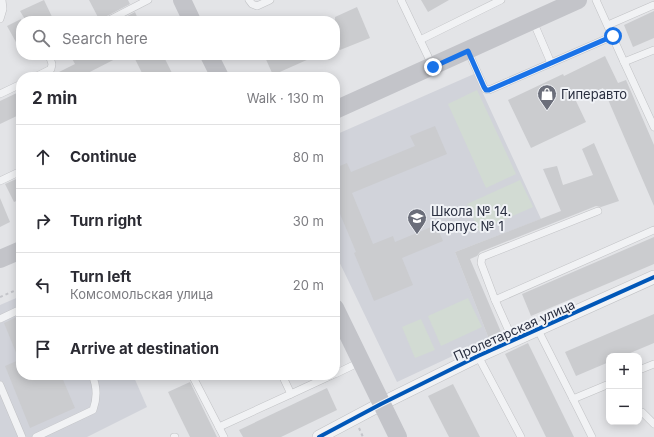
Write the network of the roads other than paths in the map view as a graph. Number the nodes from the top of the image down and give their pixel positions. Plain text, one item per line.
1 (2, 0) edge
2 (148, 0) edge
3 (182, 0) edge
4 (248, 0) edge
5 (270, 0) edge
6 (400, 0) edge
7 (501, 0) edge
8 (578, 0) edge
9 (596, 0) edge
10 (654, 5) edge
11 (118, 16) edge
12 (190, 16) edge
13 (0, 19) edge
14 (533, 21) junction
15 (608, 25) junction
16 (613, 36) junction
17 (420, 40) junction
18 (654, 50) edge
19 (468, 51) junction
20 (51, 60) edge
21 (212, 60) edge
22 (624, 62) junction
23 (551, 63) junction
24 (433, 67) junction
25 (45, 72) edge
26 (218, 72) edge
27 (16, 86) edge
28 (0, 94) edge
29 (340, 108) edge
30 (654, 127) edge
31 (16, 173) edge
32 (0, 181) edge
33 (598, 211) dead end
34 (654, 230) edge
35 (16, 252) edge
36 (0, 259) edge
37 (654, 277) edge
38 (495, 300) junction
39 (16, 311) edge
40 (0, 318) edge
41 (340, 318) edge
42 (539, 330) junction
43 (513, 340) junction
44 (478, 356) junction
45 (361, 361) junction
46 (654, 364) edge
47 (642, 369) edge
48 (340, 372) edge
49 (95, 380) edge
50 (195, 380) edge
51 (284, 380) edge
52 (321, 380) edge
53 (0, 385) edge
54 (606, 385) edge
55 (291, 394) junction
56 (573, 399) junction
57 (380, 404) junction
58 (642, 412) edge
59 (654, 424) edge
60 (219, 427) junction
61 (22, 437) edge
62 (36, 437) edge
63 (224, 437) edge
64 (319, 437) edge
65 (398, 437) edge
66 (521, 437) edge
67 (592, 437) edge

1 - 13 lane
2 - 11 lane
3 - 12 main road
4 - 5 lane
6 - 17 lane
7 - 17 lane
8 - 14 main road
9 - 15 lane
10 - 15 lane
14 - 19 main road
14 - 23 lane
15 - 16 lane
16 - 22 lane
16 - 23 lane
17 - 24 lane
18 - 22 lane
19 - 23 lane
19 - 24 main road
20 - 25 lane
21 - 26 main road
22 - 30 lane
24 - 29 main road
27 - 28 lane
31 - 32 lane
33 - 38 lane
34 - 38 lane
35 - 36 main road
37 - 42 street, Пролетарская улица
38 - 43 lane
39 - 40 lane
41 - 45 main road
42 - 43 street, Пролетарская улица
42 - 56 lane
43 - 44 street, Пролетарская улица
44 - 57 street, Пролетарская улица
44 - 66 lane
45 - 48 lane
45 - 57 main road
46 - 47 lane
49 - 62 lane
50 - 60 lane
51 - 55 lane
52 - 55 lane
53 - 61 lane
54 - 56 lane
55 - 60 lane
56 - 67 lane
57 - 64 street, Пролетарская улица
57 - 65 main road
58 - 59 lane
60 - 63 lane

